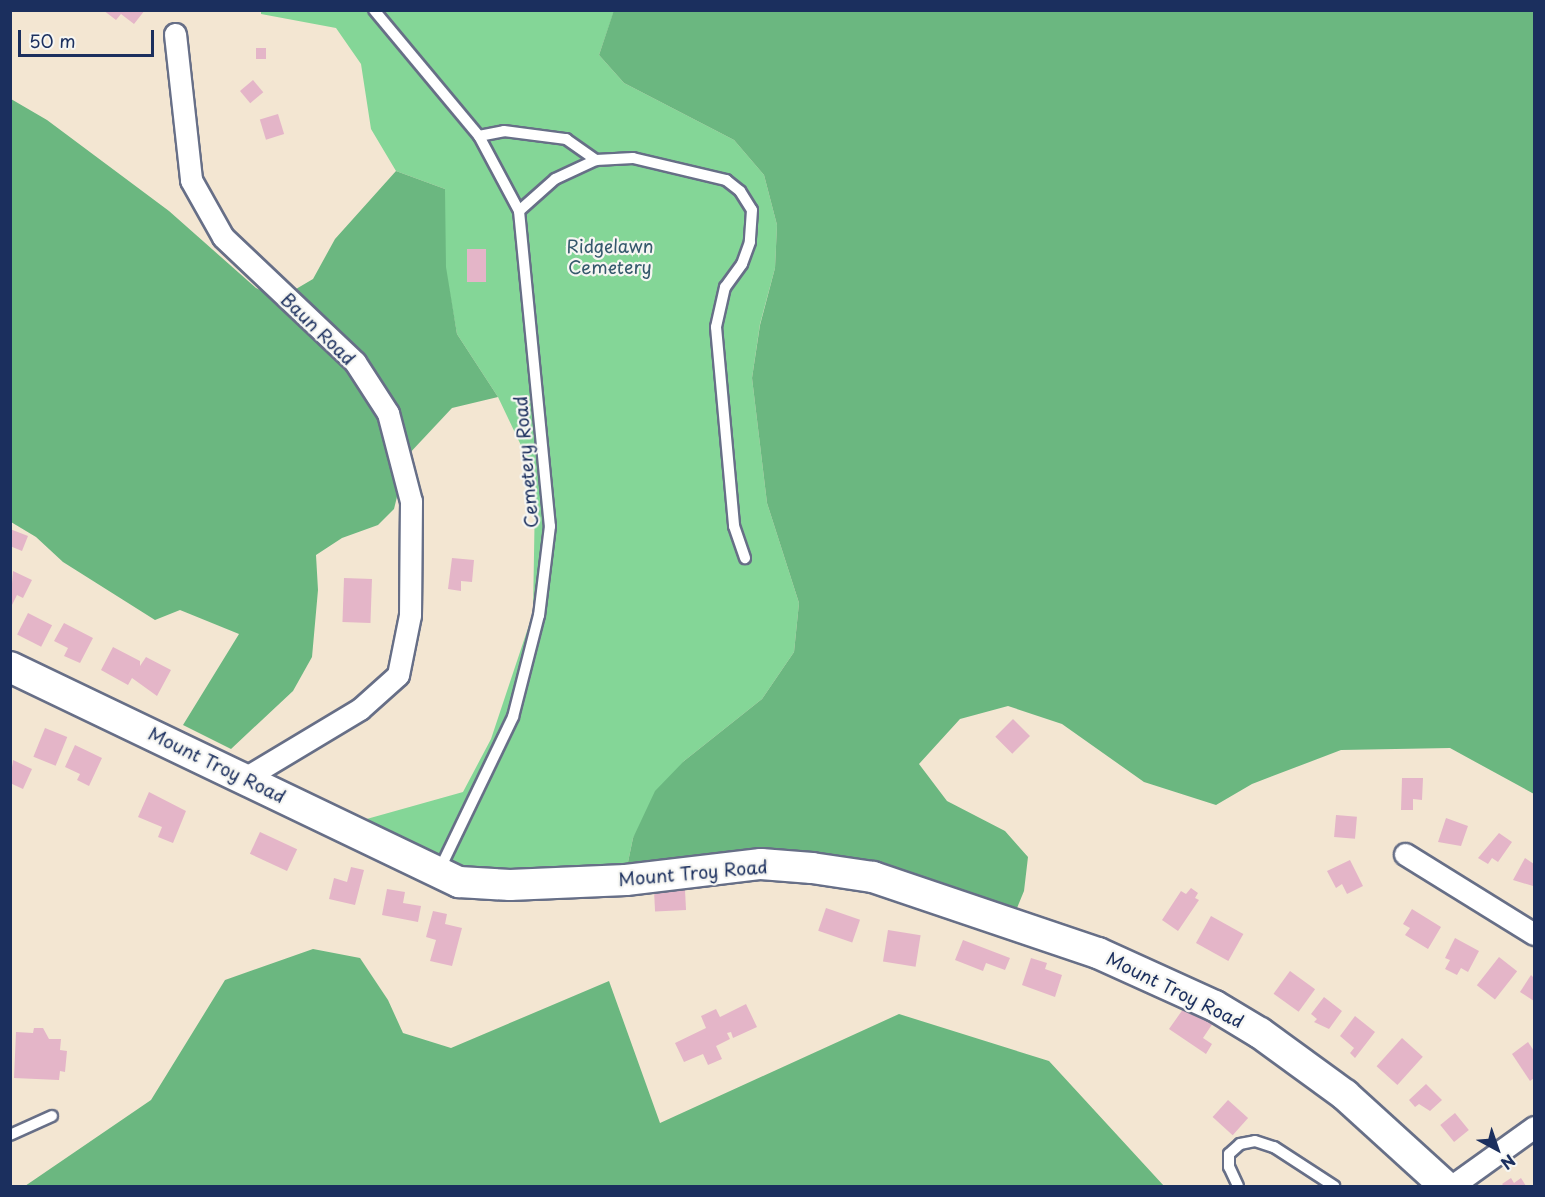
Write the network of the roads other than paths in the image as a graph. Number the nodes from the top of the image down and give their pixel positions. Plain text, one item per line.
1 (375, 10) edge
2 (175, 34) dead end
3 (479, 136) junction
4 (596, 160) junction
5 (519, 211) junction
6 (745, 558) dead end
7 (10, 667) edge
8 (245, 778) junction
9 (1405, 854) dead end
10 (438, 871) junction
11 (1534, 934) edge
12 (52, 1116) dead end
13 (1534, 1127) edge
14 (10, 1136) edge
15 (1238, 1186) edge
16 (1334, 1186) edge
17 (1445, 1186) edge
18 (1452, 1186) edge

1 - 3 lane, Cemetery Road
2 - 8 street, Baun Road
3 - 4 lane
3 - 5 lane, Cemetery Road
4 - 5 lane
4 - 6 lane
5 - 10 lane, Cemetery Road
7 - 8 street, Mount Troy Road
8 - 10 street, Mount Troy Road
9 - 11 street
10 - 17 street, Mount Troy Road
12 - 14 lane
13 - 18 street
15 - 16 lane

